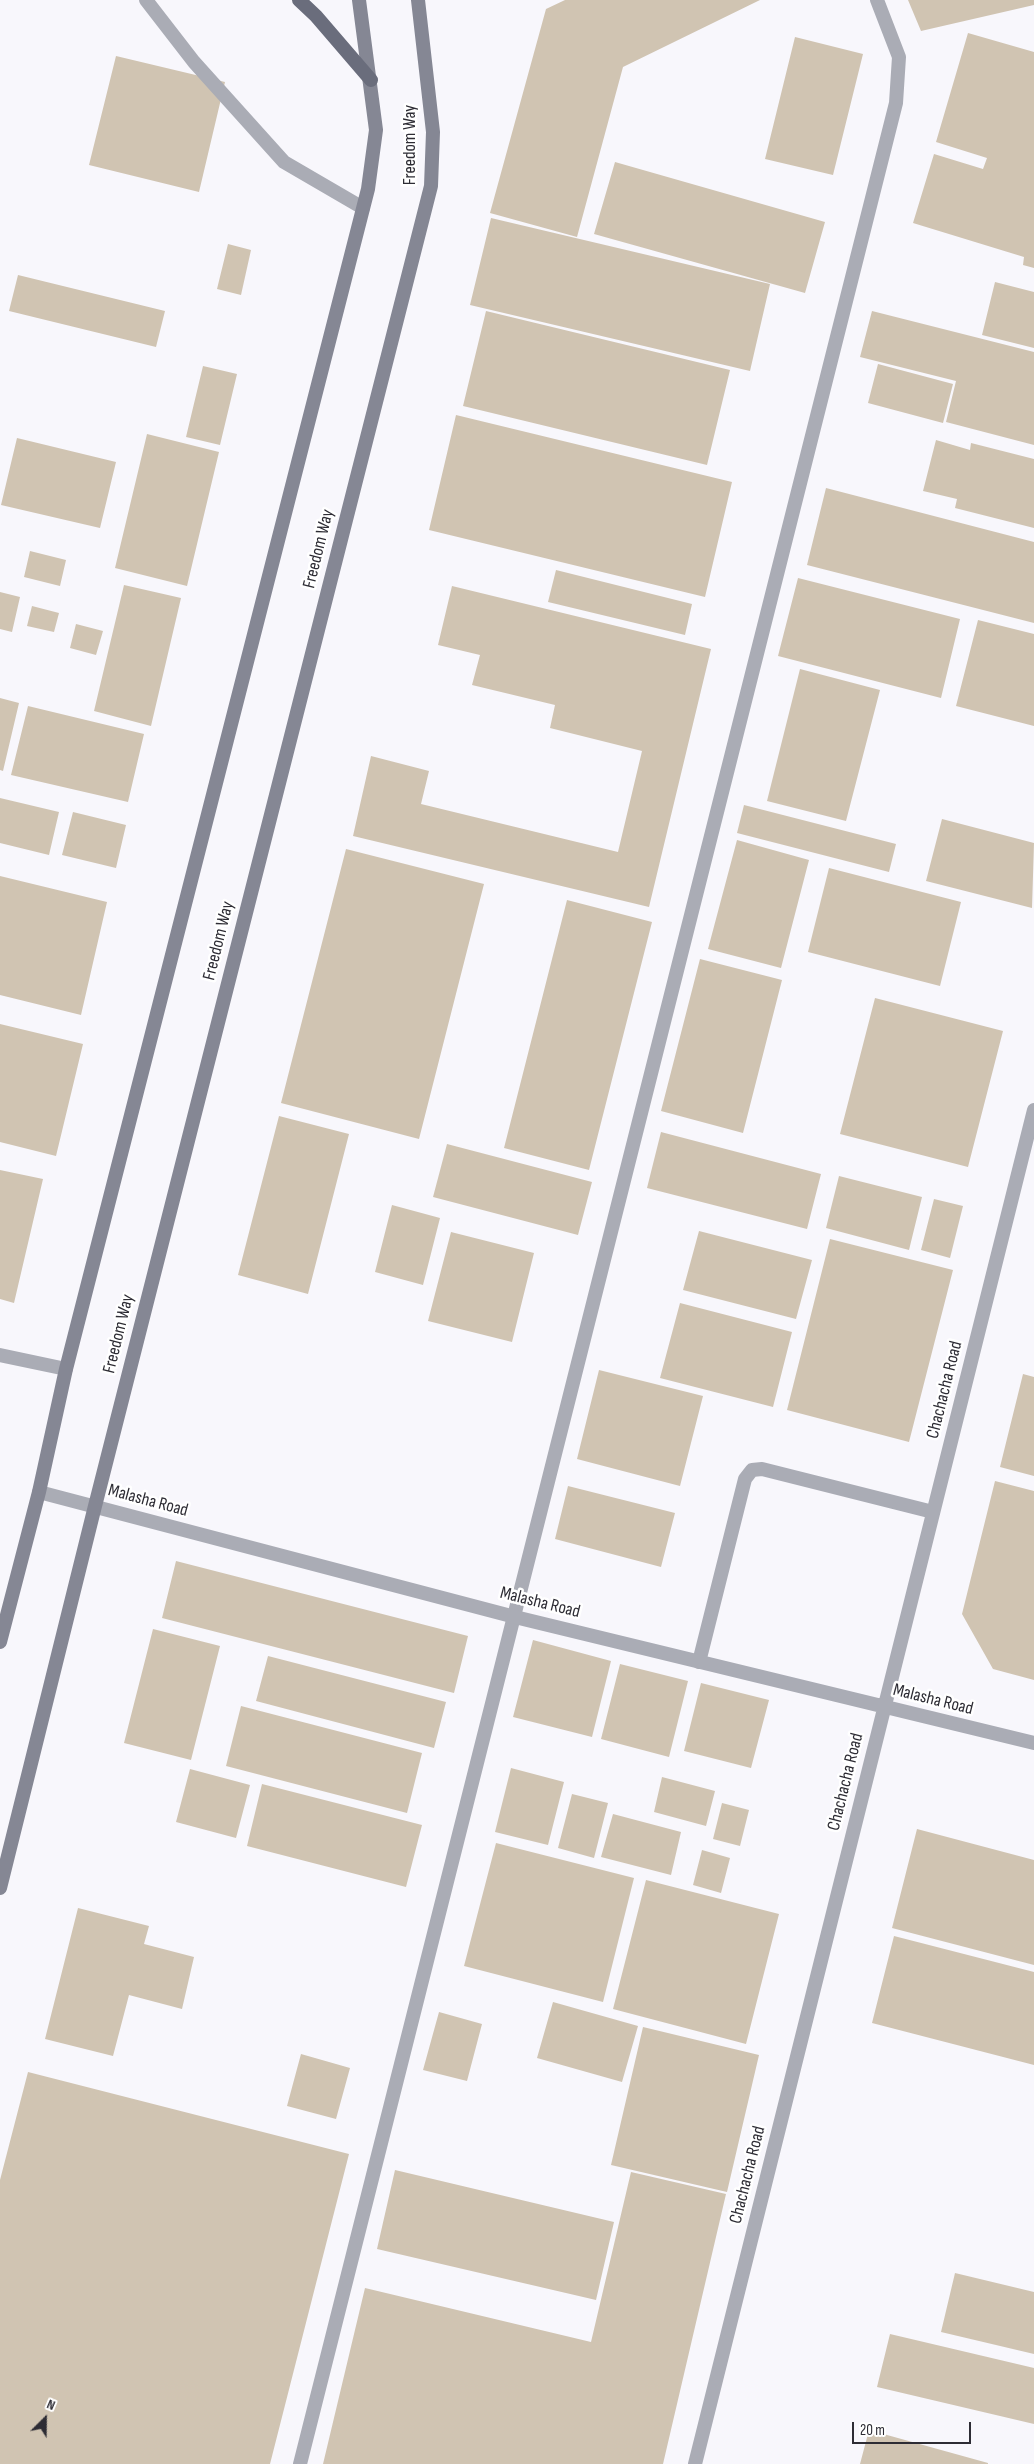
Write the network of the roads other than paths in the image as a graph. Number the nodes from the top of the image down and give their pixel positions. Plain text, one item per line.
1 (146, 0) edge
2 (299, 0) edge
3 (359, 0) edge
4 (418, 0) edge
5 (876, 0) edge
6 (371, 80) junction
7 (363, 208) junction
8 (1034, 1110) edge
9 (0, 1355) edge
10 (66, 1369) junction
11 (39, 1492) junction
12 (95, 1506) junction
13 (934, 1512) junction
14 (515, 1617) junction
15 (0, 1642) edge
16 (699, 1662) junction
17 (884, 1707) junction
18 (1034, 1743) edge
19 (0, 1888) edge
20 (300, 2464) edge
21 (695, 2464) edge

1 - 7 street
2 - 6 main road
3 - 6 main road, Freedom Way
4 - 12 main road, Freedom Way
5 - 14 street
6 - 7 main road, Freedom Way
7 - 10 main road, Freedom Way
8 - 13 street, Chachacha Road
9 - 10 street
10 - 11 main road, Freedom Way
11 - 12 street, Malasha Road
11 - 15 main road, Freedom Way
12 - 14 street, Malasha Road
12 - 19 main road, Freedom Way
13 - 16 street
13 - 17 street, Chachacha Road
14 - 16 street, Malasha Road
14 - 20 street
16 - 17 street, Malasha Road
17 - 18 street, Malasha Road
17 - 21 street, Chachacha Road

